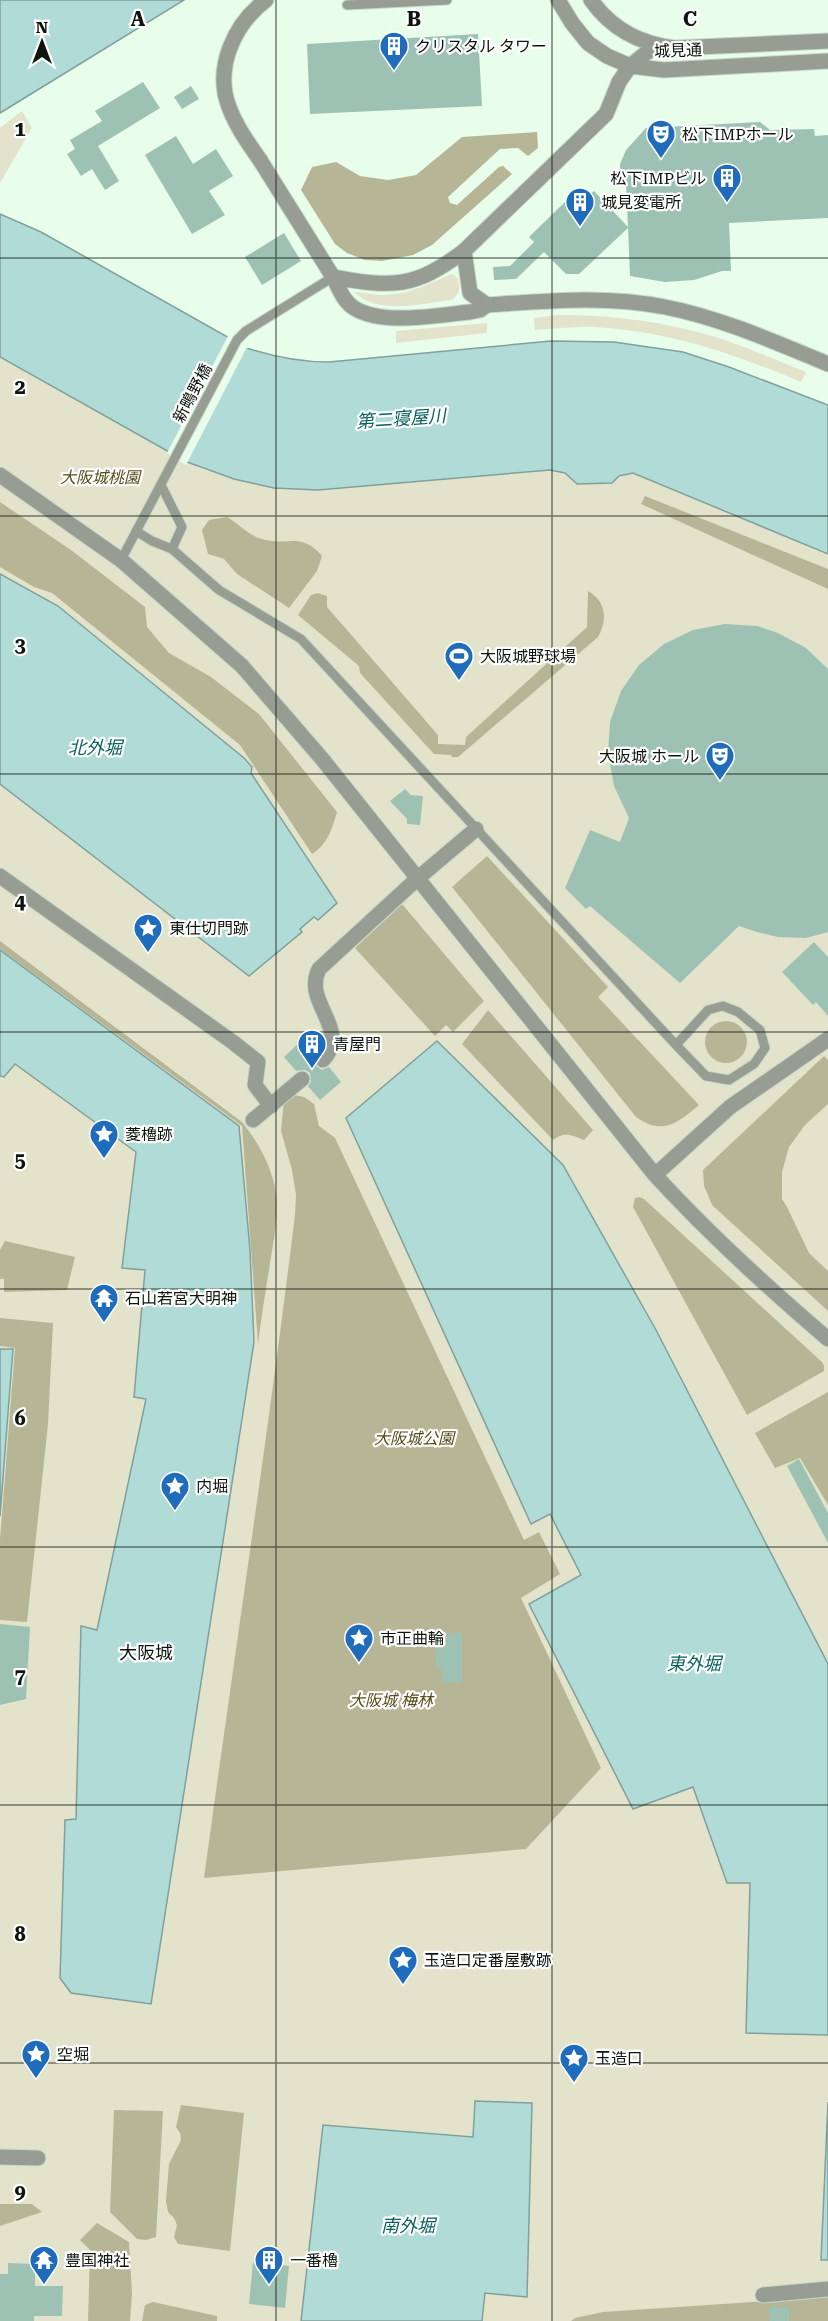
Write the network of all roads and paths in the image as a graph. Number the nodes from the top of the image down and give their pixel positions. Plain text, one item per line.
1 (266, 0) edge
2 (447, 0) edge
3 (558, 0) edge
4 (591, 0) edge
5 (347, 5) dead end
6 (828, 41) edge
7 (655, 46) junction
8 (828, 61) edge
9 (630, 66) junction
10 (464, 251) junction
11 (333, 277) junction
12 (488, 305) junction
13 (828, 364) edge
14 (0, 475) edge
15 (161, 485) junction
16 (136, 531) junction
17 (172, 549) junction
18 (121, 560) junction
19 (476, 829) junction
20 (0, 876) edge
21 (418, 878) junction
22 (828, 1040) edge
23 (676, 1045) junction
24 (323, 1060) dead end
25 (302, 1078) dead end
26 (271, 1106) junction
27 (253, 1120) dead end
28 (655, 1175) junction
29 (828, 1339) edge
30 (0, 2157) edge
31 (38, 2158) dead end
32 (828, 2289) edge
33 (763, 2295) dead end

1 - 11 street
2 - 5 lane
3 - 9 street, 城見通
4 - 7 street, 城見通
6 - 7 street, 城見通
7 - 9 street
8 - 9 street, 城見通
9 - 10 street
10 - 11 street
10 - 12 street
11 - 12 street
11 - 15 lane, 新鴫野橋
12 - 13 street
14 - 18 street
15 - 16 lane, 新鴫野橋
15 - 17 lane
16 - 17 lane
16 - 18 lane, 新鴫野橋
17 - 19 lane
18 - 21 street
19 - 21 street
19 - 23 lane
20 - 26 street
21 - 24 street
21 - 28 street
22 - 28 street
23 - 23 lane
25 - 26 street
26 - 27 street
28 - 29 street
30 - 31 street
32 - 33 street

